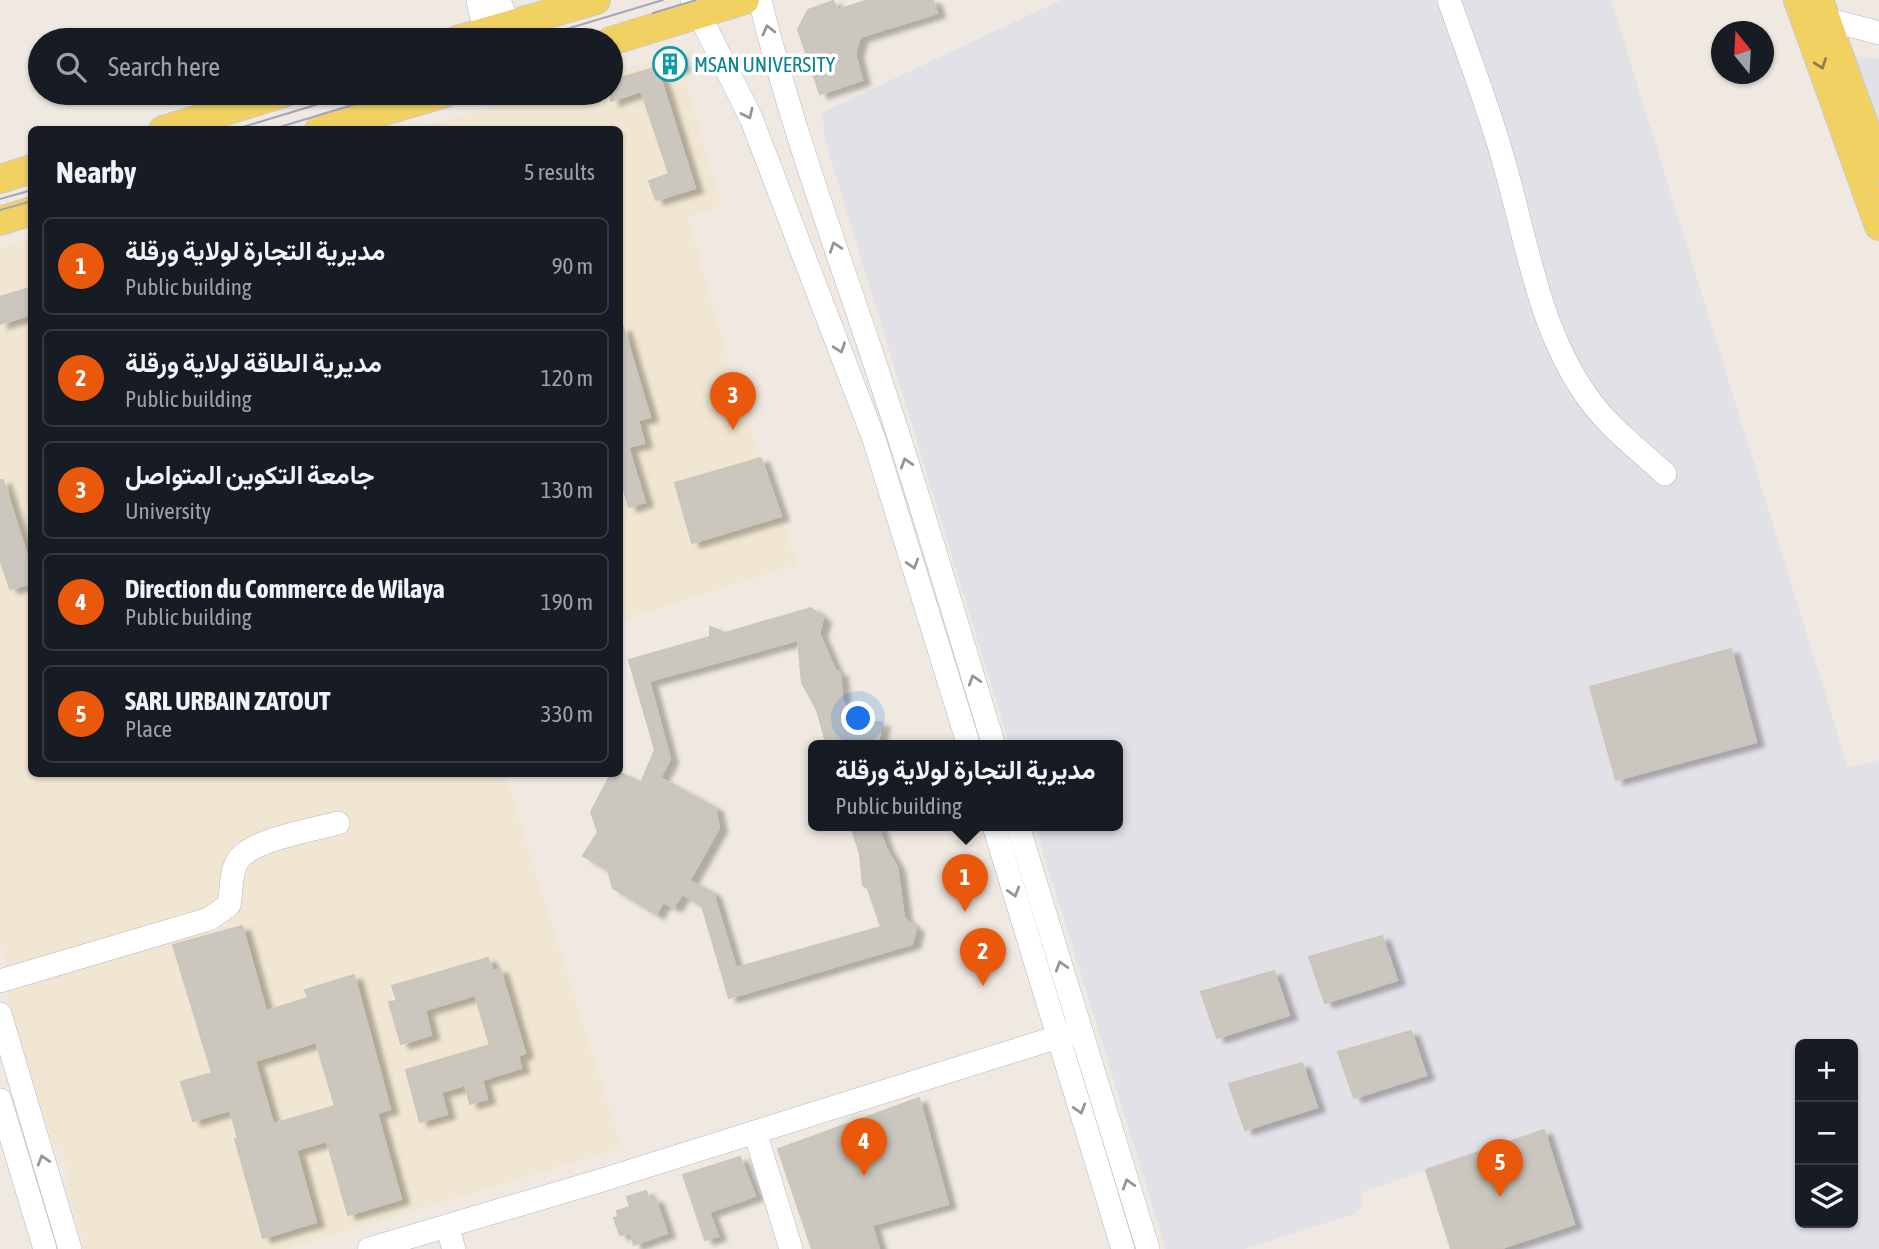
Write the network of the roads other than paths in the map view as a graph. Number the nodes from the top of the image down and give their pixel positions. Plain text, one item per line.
1 (596, 0) edge
2 (745, 0) edge
3 (760, 0) edge
4 (1449, 0) edge
5 (1798, 0) edge
6 (695, 7) edge
7 (1822, 10) edge
8 (494, 12) edge
9 (473, 28) edge
10 (1879, 33) edge
11 (623, 36) edge
12 (245, 105) edge
13 (404, 105) edge
14 (176, 126) edge
15 (333, 126) edge
16 (1879, 166) edge
17 (28, 170) edge
18 (0, 179) edge
19 (28, 212) edge
20 (0, 221) edge
21 (1879, 226) edge
22 (1665, 474) dead end
23 (917, 499) junction
24 (895, 506) junction
25 (965, 651) junction
26 (942, 658) junction
27 (967, 740) edge
28 (992, 740) edge
29 (338, 823) dead end
30 (996, 831) edge
31 (1020, 831) edge
32 (0, 981) edge
33 (0, 1014) edge
34 (1080, 1030) junction
35 (1058, 1037) junction
36 (23, 1091) junction
37 (0, 1099) edge
38 (755, 1132) junction
39 (53, 1192) junction
40 (30, 1199) junction
41 (447, 1226) junction
42 (45, 1249) edge
43 (70, 1249) edge
44 (369, 1249) edge
45 (454, 1249) edge
46 (791, 1249) edge
47 (1123, 1249) edge
48 (1148, 1249) edge

1 - 8 main road
2 - 6 main road
23 -> 3 street
4 - 22 street
5 -> 21 main road
6 - 11 main road
6 -> 24 street
7 - 10 street
7 - 16 main road
8 - 9 main road
12 - 14 main road
13 - 15 main road
17 - 18 main road
19 - 20 main road
23 - 24 street
23 - 25 street
24 -> 26 street
25 - 26 street
28 -> 25 street
26 - 27 street
29 - 32 street
30 -> 35 street
34 -> 31 street
33 - 36 street
34 - 35 street
48 -> 34 street
35 - 38 street
35 -> 47 street
36 - 37 street
39 -> 36 street
37 - 40 street
38 - 41 street
38 - 46 street
39 - 40 street
39 - 43 street
40 - 42 street
41 - 44 street
41 - 45 street

